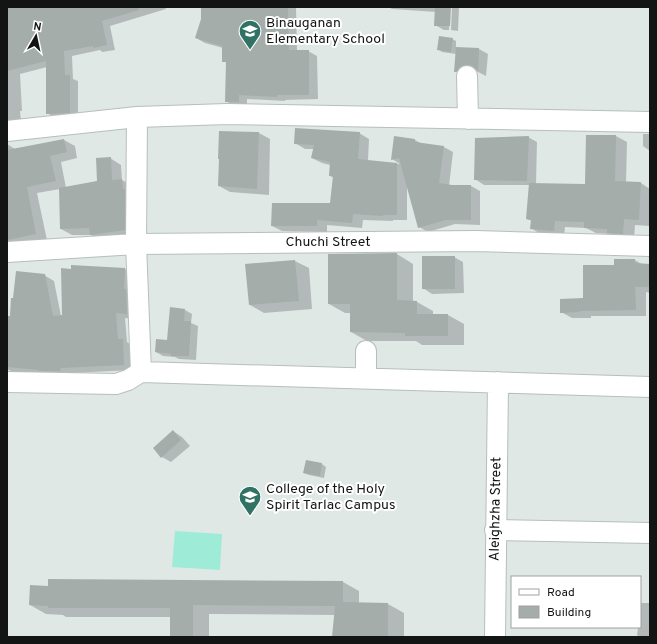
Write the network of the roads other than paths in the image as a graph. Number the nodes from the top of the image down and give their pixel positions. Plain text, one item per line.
1 (467, 76) dead end
2 (137, 117) junction
3 (468, 119) junction
4 (650, 122) edge
5 (7, 131) edge
6 (136, 244) junction
7 (650, 246) edge
8 (7, 252) edge
9 (366, 351) dead end
10 (141, 372) junction
11 (366, 378) junction
12 (7, 382) edge
13 (498, 382) junction
14 (650, 387) edge
15 (496, 530) junction
16 (650, 533) edge
17 (495, 637) edge

1 - 3 street
2 - 3 street
2 - 5 street
2 - 6 street
3 - 4 street
6 - 7 street, Chuchi Street
6 - 8 street, Chuchi Street
6 - 10 street
9 - 11 street
10 - 11 street
10 - 12 street
11 - 13 street
13 - 14 street
13 - 15 street, Aleighzha Street
15 - 16 street
15 - 17 street, Aleighzha Street

